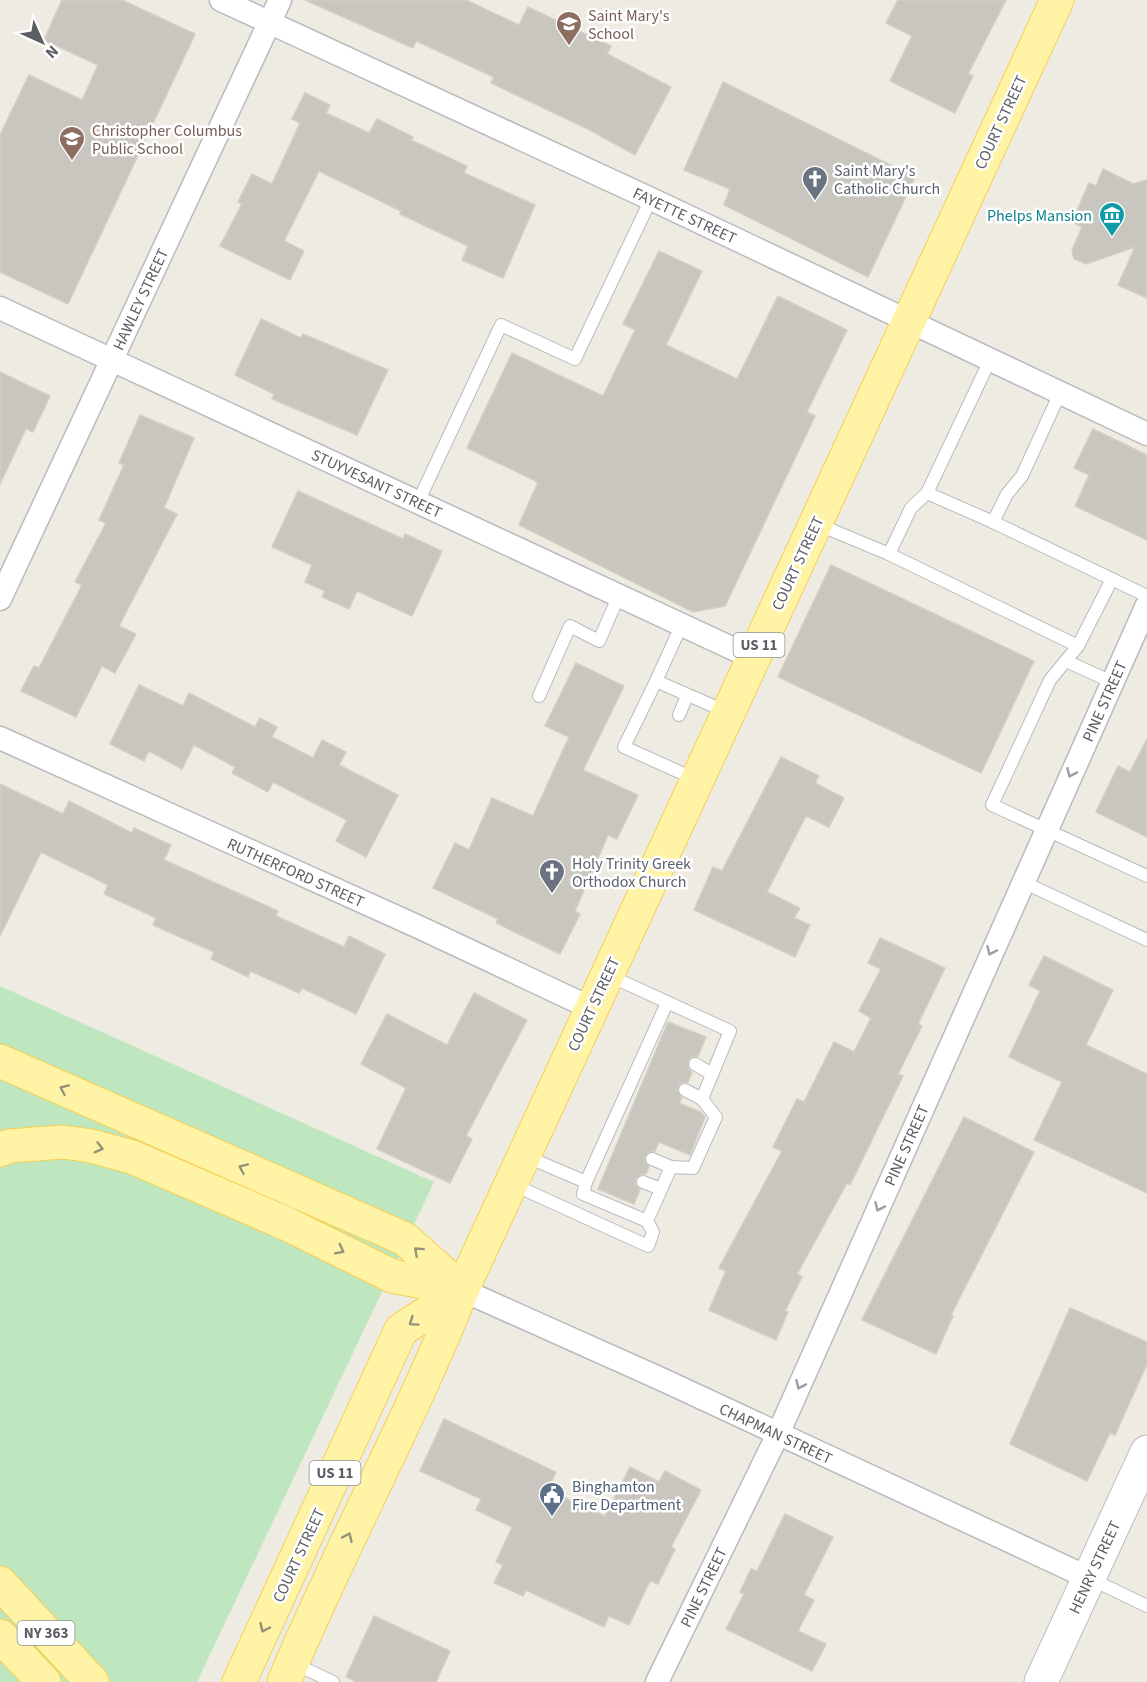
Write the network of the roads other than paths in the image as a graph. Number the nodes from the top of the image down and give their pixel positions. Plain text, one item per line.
1 (221, 0) edge
2 (280, 0) edge
3 (1057, 0) edge
4 (270, 22) junction
5 (651, 199) junction
6 (0, 308) edge
7 (909, 321) junction
8 (112, 359) junction
9 (990, 360) junction
10 (1060, 393) junction
11 (1147, 434) edge
12 (927, 493) junction
13 (418, 502) junction
14 (993, 522) junction
15 (816, 523) junction
16 (889, 554) junction
17 (1112, 579) junction
18 (619, 595) junction
19 (1147, 596) edge
20 (0, 598) edge
21 (1147, 605) edge
22 (682, 624) junction
23 (1078, 646) junction
24 (753, 658) junction
25 (1066, 661) junction
26 (656, 681) junction
27 (1112, 682) junction
28 (539, 696) dead end
29 (687, 696) junction
30 (727, 712) junction
31 (679, 715) dead end
32 (0, 738) edge
33 (697, 780) junction
34 (1046, 829) junction
35 (1147, 876) edge
36 (1023, 882) junction
37 (1147, 940) edge
38 (607, 975) junction
39 (667, 1003) junction
40 (591, 1008) junction
41 (0, 1061) edge
42 (695, 1064) dead end
43 (712, 1074) junction
44 (685, 1090) dead end
45 (702, 1099) junction
46 (0, 1150) edge
47 (652, 1159) dead end
48 (594, 1163) junction
49 (671, 1167) junction
50 (607, 1168) dead end
51 (517, 1169) junction
52 (586, 1182) junction
53 (643, 1182) dead end
54 (661, 1189) junction
55 (647, 1221) junction
56 (462, 1290) junction
57 (778, 1434) junction
58 (1147, 1452) edge
59 (0, 1576) edge
60 (1089, 1578) junction
61 (0, 1583) edge
62 (1147, 1606) edge
63 (26, 1612) junction
64 (0, 1636) edge
65 (288, 1672) edge
66 (44, 1682) edge
67 (92, 1682) edge
68 (239, 1682) edge
69 (333, 1682) edge
70 (657, 1682) edge
71 (1041, 1682) edge

1 - 4 street, FAYETTE STREET
2 - 4 street, HAWLEY STREET
3 - 7 main road, COURT STREET / US 11
4 - 5 street, FAYETTE STREET
4 - 8 street, HAWLEY STREET
5 - 7 street, FAYETTE STREET
5 - 13 lane
6 - 8 street, STUYVESANT STREET
7 - 9 street, FAYETTE STREET
7 - 15 main road, COURT STREET / US 11
8 - 13 street, STUYVESANT STREET
8 - 20 street, HAWLEY STREET
9 - 10 street, FAYETTE STREET
9 - 12 lane
10 - 11 street, FAYETTE STREET
10 - 14 lane
12 - 14 lane
12 - 16 lane
13 - 18 street, STUYVESANT STREET
14 - 17 lane
15 - 16 lane
15 - 24 main road, COURT STREET / US 11
16 - 23 lane
17 - 19 lane
17 - 23 lane
18 - 22 street, STUYVESANT STREET
18 - 28 lane
21 - 27 street, PINE STREET
22 - 24 street, STUYVESANT STREET
22 - 26 lane
23 - 25 lane
24 - 30 main road, COURT STREET / US 11
25 - 27 lane
25 - 34 lane
26 - 29 lane
26 - 33 lane
27 -> 34 street, PINE STREET
29 - 30 lane
29 - 31 lane
30 - 33 main road, COURT STREET / US 11
32 - 40 street, RUTHERFORD STREET
33 - 38 main road, COURT STREET / US 11
34 - 35 lane
34 - 36 street, PINE STREET
36 - 37 lane
36 -> 57 street, PINE STREET
38 - 39 lane
38 - 40 main road, COURT STREET / US 11
39 - 43 lane
39 - 48 lane
40 - 51 main road, COURT STREET / US 11
56 -> 41 main road
42 - 43 lane
43 - 45 lane
44 - 45 lane
45 - 49 lane
46 -> 56 main road
47 - 49 lane
48 - 50 lane
48 - 52 lane
49 - 54 lane
51 - 52 lane
51 - 55 lane
51 - 56 main road, COURT STREET / US 11
52 - 55 lane
53 - 54 lane
54 - 55 lane
56 - 57 street, CHAPMAN STREET
65 -> 56 main road, COURT STREET / US 11
56 -> 68 main road, COURT STREET / US 11
57 - 60 street, CHAPMAN STREET
57 - 70 street, PINE STREET
58 - 60 street, HENRY STREET
59 - 63 main road
60 - 62 lane
60 - 71 street, HENRY STREET
61 - 63 main road, NY 363
63 - 67 main road, NY 363
64 - 66 main road, NY 363
65 - 69 lane

